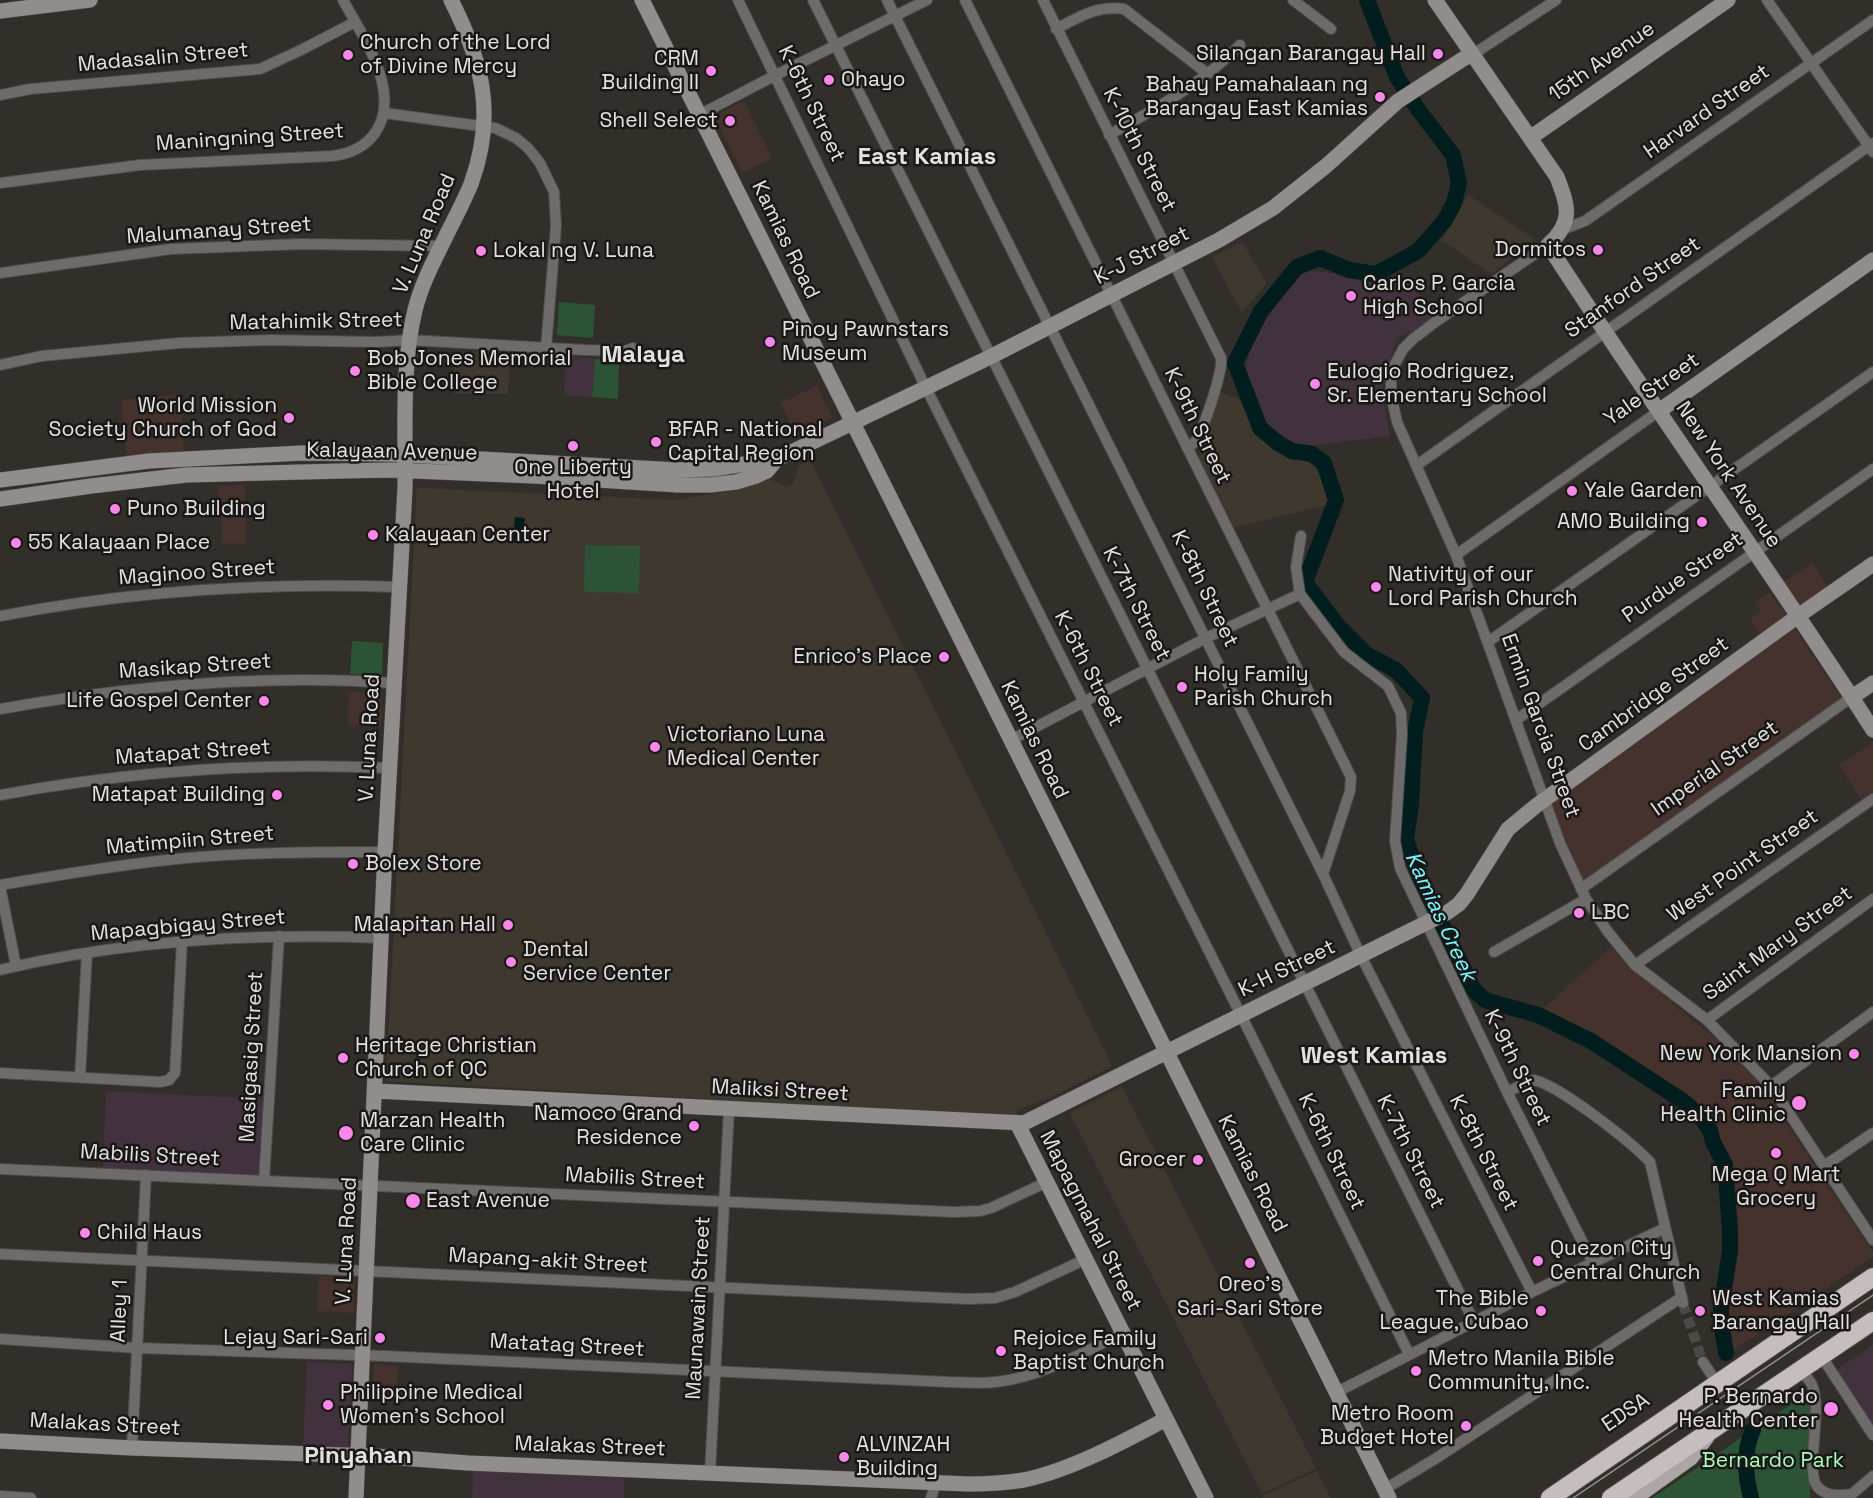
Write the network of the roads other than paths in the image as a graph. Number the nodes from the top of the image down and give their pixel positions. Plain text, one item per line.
1 (90, 0) edge
2 (343, 0) edge
3 (451, 0) edge
4 (642, 0) edge
5 (738, 0) edge
6 (813, 0) edge
7 (887, 0) edge
8 (927, 0) edge
9 (965, 0) edge
10 (1043, 0) edge
11 (1293, 0) edge
12 (1435, 0) edge
13 (1556, 0) edge
14 (1728, 0) edge
15 (1767, 0) edge
16 (60, 2) edge
17 (0, 11) edge
18 (895, 16) junction
19 (1873, 20) edge
20 (355, 22) junction
21 (1056, 29) junction
22 (1331, 29) dead end
23 (1240, 45) dead end
24 (837, 46) junction
25 (1472, 55) junction
26 (1810, 63) junction
27 (1208, 74) junction
28 (776, 75) junction
29 (0, 94) edge
30 (384, 114) junction
31 (699, 116) junction
32 (483, 126) junction
33 (1109, 135) junction
34 (1530, 138) junction
35 (1872, 147) edge
36 (0, 183) edge
37 (1561, 230) junction
38 (1548, 245) junction
39 (442, 246) junction
40 (1873, 260) edge
41 (1174, 263) junction
42 (0, 273) edge
43 (1110, 295) junction
44 (1051, 326) junction
45 (1604, 332) junction
46 (410, 340) junction
47 (546, 348) junction
48 (633, 348) dead end
49 (990, 357) junction
50 (0, 364) edge
51 (1873, 372) edge
52 (926, 388) junction
53 (1659, 411) junction
54 (852, 422) junction
55 (1187, 448) junction
56 (405, 463) junction
57 (1417, 465) junction
58 (1873, 469) edge
59 (0, 480) edge
60 (1710, 486) junction
61 (0, 499) edge
62 (1301, 536) dead end
63 (1755, 552) junction
64 (1456, 555) junction
65 (1873, 564) edge
66 (398, 587) junction
67 (1300, 594) junction
68 (1267, 610) junction
69 (0, 616) edge
70 (1798, 616) junction
71 (1206, 638) junction
72 (1488, 642) junction
73 (1148, 670) junction
74 (393, 683) junction
75 (1873, 683) edge
76 (1852, 698) junction
77 (1083, 702) junction
78 (0, 709) edge
79 (1516, 720) junction
80 (1873, 730) edge
81 (1011, 740) junction
82 (389, 768) junction
83 (0, 795) edge
84 (1873, 799) edge
85 (1545, 800) junction
86 (385, 852) junction
87 (1323, 874) junction
88 (0, 886) edge
89 (1581, 889) junction
90 (1586, 899) junction
91 (1873, 899) edge
92 (1428, 922) junction
93 (279, 936) junction
94 (382, 938) junction
95 (182, 941) junction
96 (1494, 952) dead end
97 (87, 953) junction
98 (1361, 956) junction
99 (1635, 965) junction
100 (16, 966) junction
101 (0, 970) edge
102 (1303, 983) junction
103 (1873, 1012) edge
104 (1241, 1015) junction
105 (1707, 1020) junction
106 (1167, 1052) junction
107 (0, 1073) edge
108 (80, 1077) junction
109 (1771, 1086) junction
110 (375, 1091) junction
111 (1508, 1092) junction
112 (729, 1109) junction
113 (1017, 1124) junction
114 (1873, 1133) edge
115 (1824, 1166) junction
116 (0, 1169) edge
117 (146, 1175) junction
118 (264, 1181) junction
119 (1047, 1182) junction
120 (371, 1186) junction
121 (725, 1202) junction
122 (1665, 1228) junction
123 (1873, 1240) edge
124 (0, 1254) edge
125 (1086, 1259) junction
126 (141, 1260) junction
127 (1593, 1263) junction
128 (366, 1271) junction
129 (1873, 1277) edge
130 (719, 1288) junction
131 (1532, 1292) junction
132 (1474, 1322) junction
133 (1873, 1322) edge
134 (1122, 1333) junction
135 (0, 1339) edge
136 (138, 1348) junction
137 (1409, 1354) junction
138 (362, 1356) junction
139 (1822, 1357) junction
140 (1702, 1362) tunnel mouth
141 (1738, 1369) junction
142 (1801, 1371) junction
143 (715, 1373) junction
144 (1715, 1380) junction
145 (1337, 1392) junction
146 (1166, 1419) junction
147 (1713, 1428) junction
148 (1873, 1435) edge
149 (0, 1441) edge
150 (132, 1448) junction
151 (358, 1456) junction
152 (710, 1473) junction
153 (1873, 1476) edge
154 (934, 1491) edge
155 (1387, 1493) edge
156 (0, 1496) edge
157 (1641, 1496) edge
158 (1853, 1496) edge
159 (31, 1498) edge
160 (356, 1498) edge
161 (1206, 1498) edge
162 (1541, 1498) edge
163 (1550, 1498) edge
164 (1611, 1498) edge

1 - 16 street
2 - 20 street
3 - 32 street, V. Luna Road
4 - 31 street, Kamias Road
5 - 28 street, K-6th Street
6 - 24 street, K-7th Street
7 - 18 street, K-8th Street
8 - 18 street
9 - 43 street, K-9th Street
10 - 21 street, K-10th Street
11 - 22 street
12 - 25 street
13 - 25 street
14 - 34 street, 15th Avenue
15 - 26 street
16 - 17 street
18 - 24 street
18 - 44 street, K-8th Street
19 - 26 street, Harvard Street
20 - 29 street, Madasalin Street
20 - 30 street
21 - 27 street
21 - 33 street, K-10th Street
23 - 27 street
24 - 28 street
24 - 49 street, K-7th Street
25 - 34 street
25 - 41 street, K-J Street
26 - 35 street
26 - 37 street, Harvard Street
27 - 33 street
28 - 31 street
28 - 52 street, K-6th Street
30 - 32 street
30 - 36 street, Maningning Street
31 - 54 street, Kamias Road
32 - 39 street, V. Luna Road
32 - 47 street
33 - 41 street, K-10th Street
34 - 37 street
35 - 45 street, Stanford Street
37 - 38 street, Ermin Garcia Street
38 - 45 street, New York Avenue
38 - 57 street, Ermin Garcia Street
39 - 42 street, Malumanay Street
39 - 46 street, V. Luna Road
40 - 53 street, Yale Street
41 - 43 street, K-J Street
41 - 55 street, K-10th Street
43 - 44 street, K-J Street
43 - 55 street, K-9th Street
44 - 49 street, K-J Street
44 - 71 street, K-8th Street
45 - 53 street, New York Avenue
45 - 57 street, Stanford Street
46 - 47 street, Matahimik Street
46 - 50 street, Matahimik Street
46 - 56 street, V. Luna Road
47 - 48 street, Matahimik Street
49 - 52 street, K-J Street
49 - 73 street, K-7th Street
51 - 60 street
52 - 54 street, K-J Street
52 - 77 street, K-6th Street
53 - 60 street, New York Avenue
53 - 64 street, Yale Street
54 - 56 street, Kalayaan Avenue
54 - 81 street, Kamias Road
55 - 68 street, K-9th Street
56 - 59 street, Kalayaan Avenue
56 - 61 street, Kalayaan Avenue
56 - 66 street, V. Luna Road
57 - 64 street, Ermin Garcia Street
58 - 63 street, Purdue Street
60 - 63 street, New York Avenue
60 - 72 street
62 - 67 street
63 - 70 street, New York Avenue
63 - 79 street, Purdue Street
64 - 72 street, Ermin Garcia Street
65 - 70 street, Cambridge Street
66 - 69 street, Maginoo Street
66 - 74 street, V. Luna Road
67 - 68 street
67 - 92 street, K-9th Street
68 - 71 street
68 - 87 street, K-9th Street
70 - 76 street, New York Avenue
70 - 85 street, Cambridge Street
71 - 73 street
71 - 87 street, K-8th Street
72 - 79 street, Ermin Garcia Street
73 - 77 street
73 - 102 street, K-7th Street
74 - 78 street, Masikap Street
74 - 82 street, V. Luna Road
75 - 76 street, Imperial Street
76 - 80 street, New York Avenue
76 - 89 street, Imperial Street
77 - 81 street
77 - 104 street, K-6th Street
79 - 85 street, Ermin Garcia Street
81 - 106 street, Kamias Road
82 - 83 street, Matapat Street
82 - 86 street, V. Luna Road
84 - 99 street, West Point Street
85 - 89 street, Ermin Garcia Street
85 - 92 street, Cambridge Street
86 - 88 street, Matimpiin Street
86 - 94 street, V. Luna Road
87 - 98 street, K-8th Street
88 - 100 street
89 - 90 street, Ermin Garcia Street
90 - 96 street
90 - 99 street, Ermin Garcia Street
91 - 105 street, Saint Mary Street
92 - 98 street, K-H Street
92 - 111 street, K-9th Street
93 - 94 street, Mapagbigay Street
93 - 95 street, Mapagbigay Street
93 - 118 street, Masigasig Street
94 - 110 street, V. Luna Road
95 - 97 street, Mapagbigay Street
95 - 108 street
97 - 100 street, Mapagbigay Street
97 - 108 street
98 - 102 street, K-H Street
98 - 131 street, K-8th Street
99 - 105 street, Ermin Garcia Street
100 - 101 street, Mapagbigay Street
102 - 104 street, K-H Street
102 - 132 street, K-7th Street
103 - 109 street
104 - 106 street, K-H Street
104 - 137 street, K-6th Street
105 - 109 street, Ermin Garcia Street
106 - 113 street, Maliksi Street
106 - 145 street, Kamias Road
107 - 108 street
109 - 115 street, Ermin Garcia Street
110 - 112 street, Maliksi Street
110 - 120 street, V. Luna Road
111 - 122 street
111 - 127 street, K-9th Street
112 - 113 street, Maliksi Street
112 - 121 street, Maunawain Street
113 - 119 street, Mapagmahal Street
114 - 115 street
115 - 123 street, Ermin Garcia Street
116 - 117 street, Mabilis Street
117 - 118 street, Mabilis Street
117 - 126 street, Alley 1
118 - 120 street, Mabilis Street
119 - 121 street, Mabilis Street
119 - 125 street, Mapagmahal Street
120 - 121 street, Mabilis Street
120 - 128 street, V. Luna Road
121 - 130 street, Maunawain Street
122 - 127 street
122 - 155 street
124 - 126 street, Mapang-akit Street
125 - 130 street, Mapang-akit Street
125 - 134 street, Mapagmahal Street
126 - 128 street, Mapang-akit Street
126 - 136 street, Alley 1
127 - 131 street
128 - 130 street, Mapang-akit Street
128 - 138 street, V. Luna Road
129 - 141 highway, EDSA
130 - 143 street, Maunawain Street
131 - 132 street
132 - 137 street
133 - 139 highway
134 - 143 street, Matatag Street
134 - 146 street, Mapagmahal Street
135 - 136 street, Matatag Street
136 - 138 street, Matatag Street
136 - 150 street, Alley 1
137 - 145 street
138 - 143 street, Matatag Street
138 - 151 street, V. Luna Road
139 - 142 highway
139 - 148 street
140 - 144 street
141 - 144 main road, EDSA
141 - 163 highway, EDSA
142 - 147 highway
142 - 158 street
143 - 152 street, Maunawain Street
144 - 162 main road, EDSA
145 - 155 street, Kamias Road
146 - 154 street, Malakas Street
146 - 161 street, Mapagmahal Street
147 - 157 main road
147 - 164 highway
149 - 150 street, Malakas Street
150 - 151 street, Malakas Street
151 - 152 street, Malakas Street
151 - 160 street, V. Luna Road
152 - 154 street, Malakas Street
153 - 158 street
156 - 159 street

